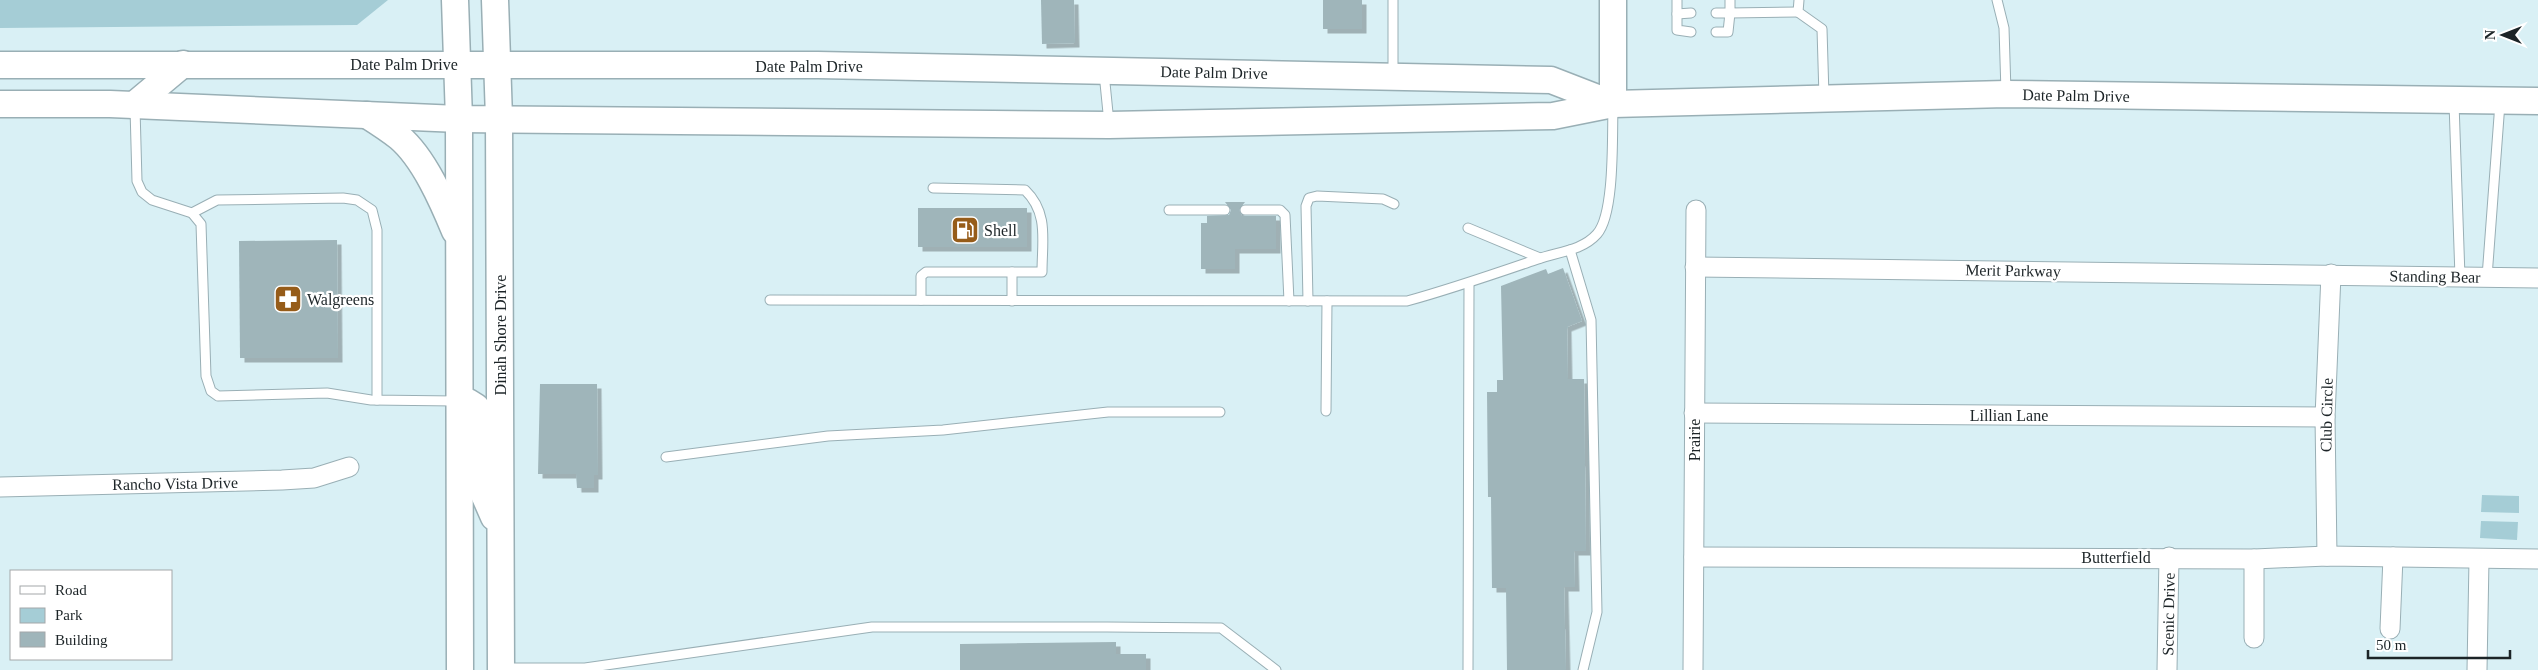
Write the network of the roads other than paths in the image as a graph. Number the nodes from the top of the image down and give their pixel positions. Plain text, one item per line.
1 (455, 0) edge
2 (495, 0) edge
3 (1393, 0) edge
4 (1613, 0) edge
5 (1677, 0) edge
6 (1730, 0) edge
7 (1798, 0) edge
8 (1997, 0) edge
9 (1798, 12) junction
10 (1691, 13) dead end
11 (1716, 13) dead end
12 (1730, 13) junction
13 (1677, 14) junction
14 (1692, 32) dead end
15 (1716, 32) dead end
16 (0, 64) edge
17 (183, 64) junction
18 (457, 64) junction
19 (498, 64) junction
20 (1103, 70) junction
21 (1393, 76) junction
22 (2006, 94) junction
23 (1824, 99) junction
24 (2454, 100) junction
25 (2501, 101) junction
26 (2538, 101) edge
27 (0, 104) edge
28 (1613, 104) junction
29 (134, 105) junction
30 (367, 115) junction
31 (499, 118) junction
32 (459, 119) junction
33 (1109, 125) junction
34 (933, 188) dead end
35 (1394, 204) dead end
36 (1169, 210) dead end
37 (1225, 210) dead end
38 (1245, 210) dead end
39 (1696, 210) dead end
40 (192, 213) junction
41 (1468, 228) dead end
42 (459, 240) junction
43 (1570, 250) junction
44 (1540, 258) junction
45 (1695, 266) junction
46 (1012, 272) junction
47 (2331, 274) junction
48 (2460, 276) junction
49 (2487, 277) junction
50 (2538, 278) edge
51 (1469, 283) junction
52 (770, 300) dead end
53 (921, 300) junction
54 (1012, 300) junction
55 (1289, 301) junction
56 (1308, 301) junction
57 (1326, 301) junction
58 (377, 400) junction
59 (459, 401) junction
60 (1326, 411) dead end
61 (1220, 412) dead end
62 (1694, 413) junction
63 (2325, 417) junction
64 (666, 457) dead end
65 (349, 467) dead end
66 (0, 487) edge
67 (501, 534) junction
68 (2328, 556) junction
69 (1694, 557) junction
70 (2170, 557) junction
71 (2254, 558) junction
72 (2394, 558) junction
73 (2538, 559) edge
74 (2479, 560) junction
75 (2390, 629) dead end
76 (2254, 638) dead end
77 (613, 667) edge
78 (460, 669) edge
79 (501, 669) edge
80 (1276, 670) edge
81 (1468, 670) edge
82 (1583, 670) edge
83 (1693, 670) edge
84 (2167, 670) edge
85 (2478, 670) edge

1 - 18 main road
2 - 19 main road, Dinah Shore Drive
3 - 21 lane
4 - 28 main road
5 - 13 lane
6 - 12 lane
7 - 9 lane
8 - 22 lane
9 - 12 lane
9 - 23 lane
10 - 13 lane
11 - 12 lane
12 - 15 lane
13 - 14 lane
16 - 17 main road, Date Palm Drive
17 - 18 main road, Date Palm Drive
17 - 29 main road
18 - 19 main road, Date Palm Drive
18 - 32 main road
19 - 20 main road, Date Palm Drive
19 - 31 main road, Dinah Shore Drive
20 - 21 main road, Date Palm Drive
20 - 33 lane
21 - 28 main road, Date Palm Drive
22 - 23 main road, Date Palm Drive
22 - 24 main road, Date Palm Drive
23 - 28 main road, Date Palm Drive
24 - 25 main road, Date Palm Drive
24 - 48 lane
25 - 26 main road, Date Palm Drive
25 - 49 lane
27 - 29 main road, Date Palm Drive
28 - 33 main road, Date Palm Drive
28 - 43 lane
29 - 30 main road, Date Palm Drive
29 - 40 lane
30 - 32 main road, Date Palm Drive
30 - 42 main road
31 - 32 main road, Date Palm Drive
31 - 33 main road, Date Palm Drive
31 - 67 main road, Dinah Shore Drive
32 - 42 main road
34 - 46 lane
35 - 56 lane
36 - 37 lane
38 - 55 lane
39 - 45 street, Prairie
40 - 58 lane
40 - 58 lane
41 - 44 lane
42 - 59 main road
43 - 44 lane
43 - 82 lane
44 - 51 lane
45 - 47 street, Merit Parkway
45 - 62 street, Prairie
46 - 53 lane
46 - 54 lane
47 - 48 street, Standing Bear
47 - 63 street, Club Circle
48 - 49 street, Standing Bear
49 - 50 street, Standing Bear
51 - 57 lane
51 - 81 lane
52 - 53 lane
53 - 54 lane
54 - 55 lane
55 - 56 lane
56 - 57 lane
57 - 60 lane
58 - 59 lane
59 - 67 main road
59 - 78 main road
61 - 64 lane
62 - 63 street, Lillian Lane
62 - 69 street, Prairie
63 - 68 street, Club Circle
65 - 66 street, Rancho Vista Drive
67 - 79 main road, Dinah Shore Drive
68 - 71 street, Butterfield
68 - 72 street, Butterfield
69 - 70 street, Butterfield
69 - 83 street, Prairie
70 - 71 street, Butterfield
70 - 84 street, Scenic Drive
71 - 76 street
72 - 74 street, Butterfield
72 - 75 street
73 - 74 street, Butterfield
74 - 85 street
77 - 79 lane
77 - 80 lane
78 - 79 main road

